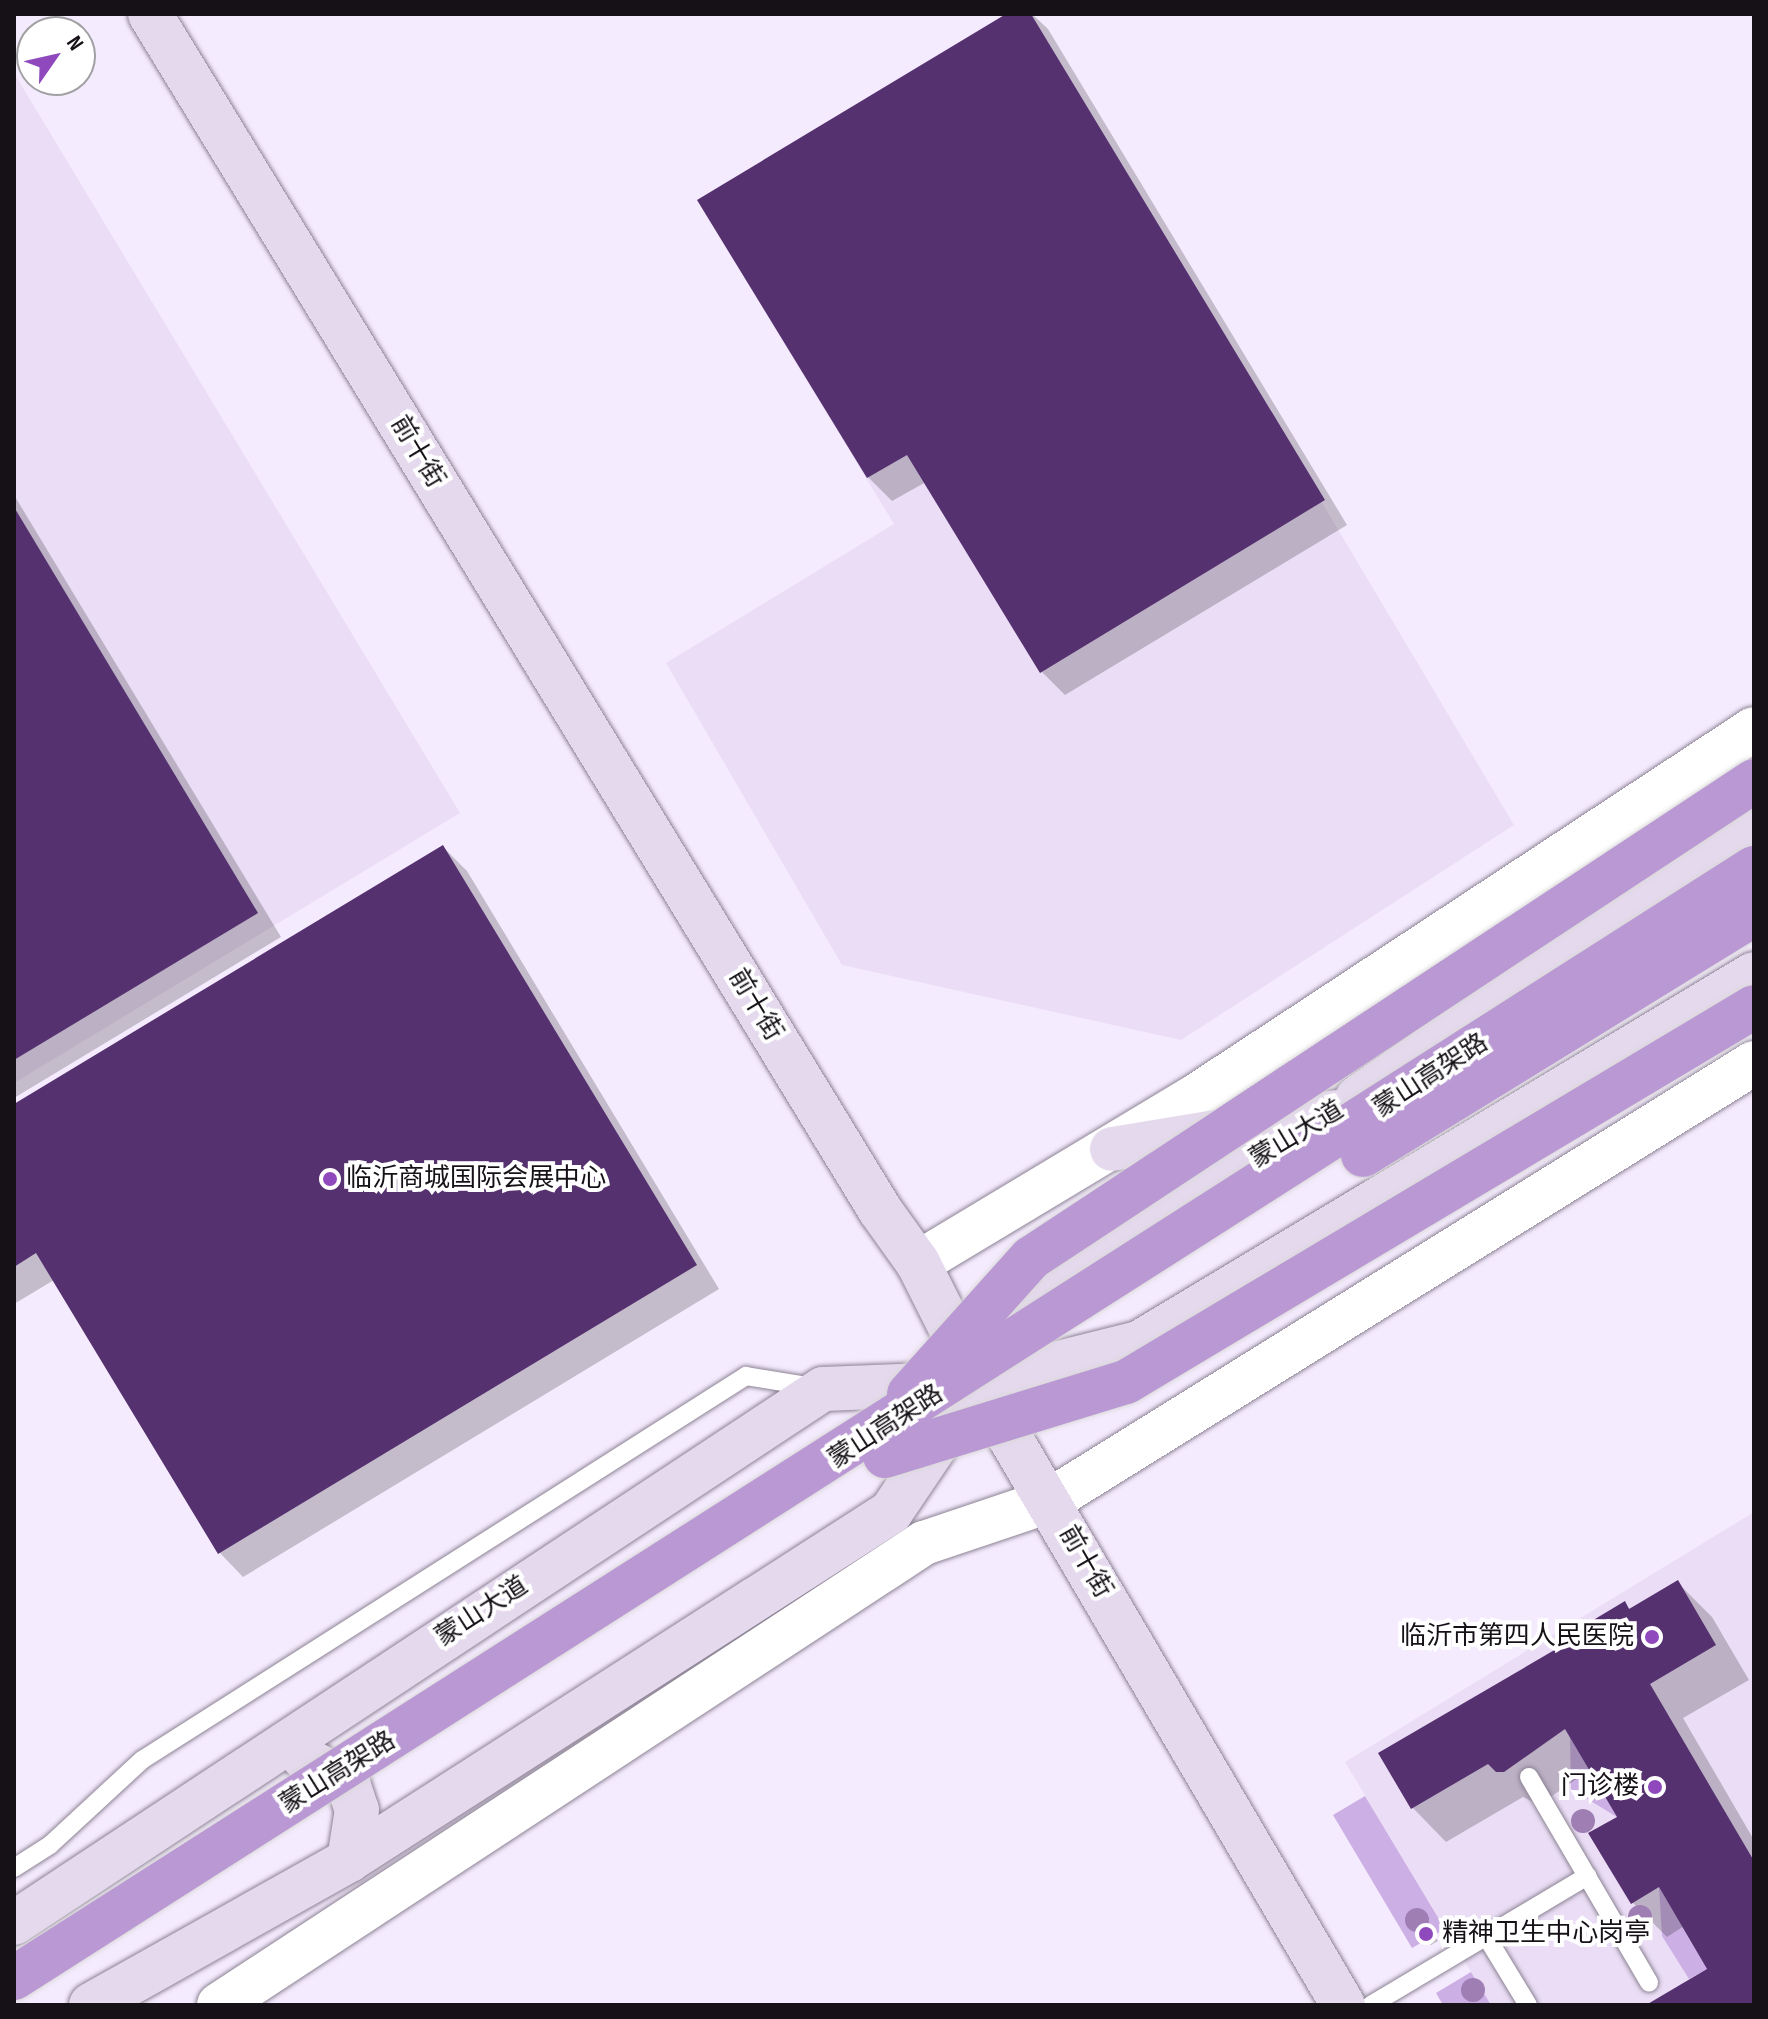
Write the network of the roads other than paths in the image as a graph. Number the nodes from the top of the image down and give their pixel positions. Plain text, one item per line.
1 (150, 14) edge
2 (1754, 729) edge
3 (1754, 781) edge
4 (1754, 825) edge
5 (1754, 868) edge
6 (1754, 914) edge
7 (1754, 974) edge
8 (1754, 1007) edge
9 (1754, 1063) edge
10 (1336, 1112) junction
11 (1112, 1149) junction
12 (918, 1263) junction
13 (978, 1383) junction
14 (823, 1389) junction
15 (879, 1445) junction
16 (1049, 1501) junction
17 (278, 1745) junction
18 (1529, 1777) dead end
19 (349, 1860) junction
20 (14, 1868) edge
21 (1587, 1876) junction
22 (14, 1923) edge
23 (1486, 1936) junction
24 (14, 1978) edge
25 (1649, 1982) dead end
26 (23, 2005) edge
27 (91, 2005) edge
28 (219, 2005) edge
29 (1343, 2005) edge
30 (1371, 2005) edge
31 (1528, 2005) edge

1 - 12 main road, 前十街
2 - 11 street
3 - 15 highway, bridge
4 - 10 main road, 蒙山大道
5 - 15 highway, 蒙山高架路, bridge
6 - 15 highway, 蒙山高架路, bridge
7 - 13 main road
8 - 15 highway, bridge
9 - 16 street
10 - 11 main road
10 - 13 main road, 蒙山大道
11 - 12 street
12 - 13 main road, 前十街
13 - 14 main road
13 - 16 main road, 前十街
13 - 19 main road, 蒙山大道
14 - 17 main road, 蒙山大道
14 - 20 lane
15 - 24 highway, 蒙山高架路, bridge
15 - 26 highway, 蒙山高架路
16 - 28 street
16 - 29 main road, 前十街
17 - 19 main road
17 - 22 main road, 蒙山大道
18 - 21 lane
19 - 27 main road, 蒙山大道
21 - 23 lane
21 - 25 lane
23 - 30 lane
23 - 31 lane

